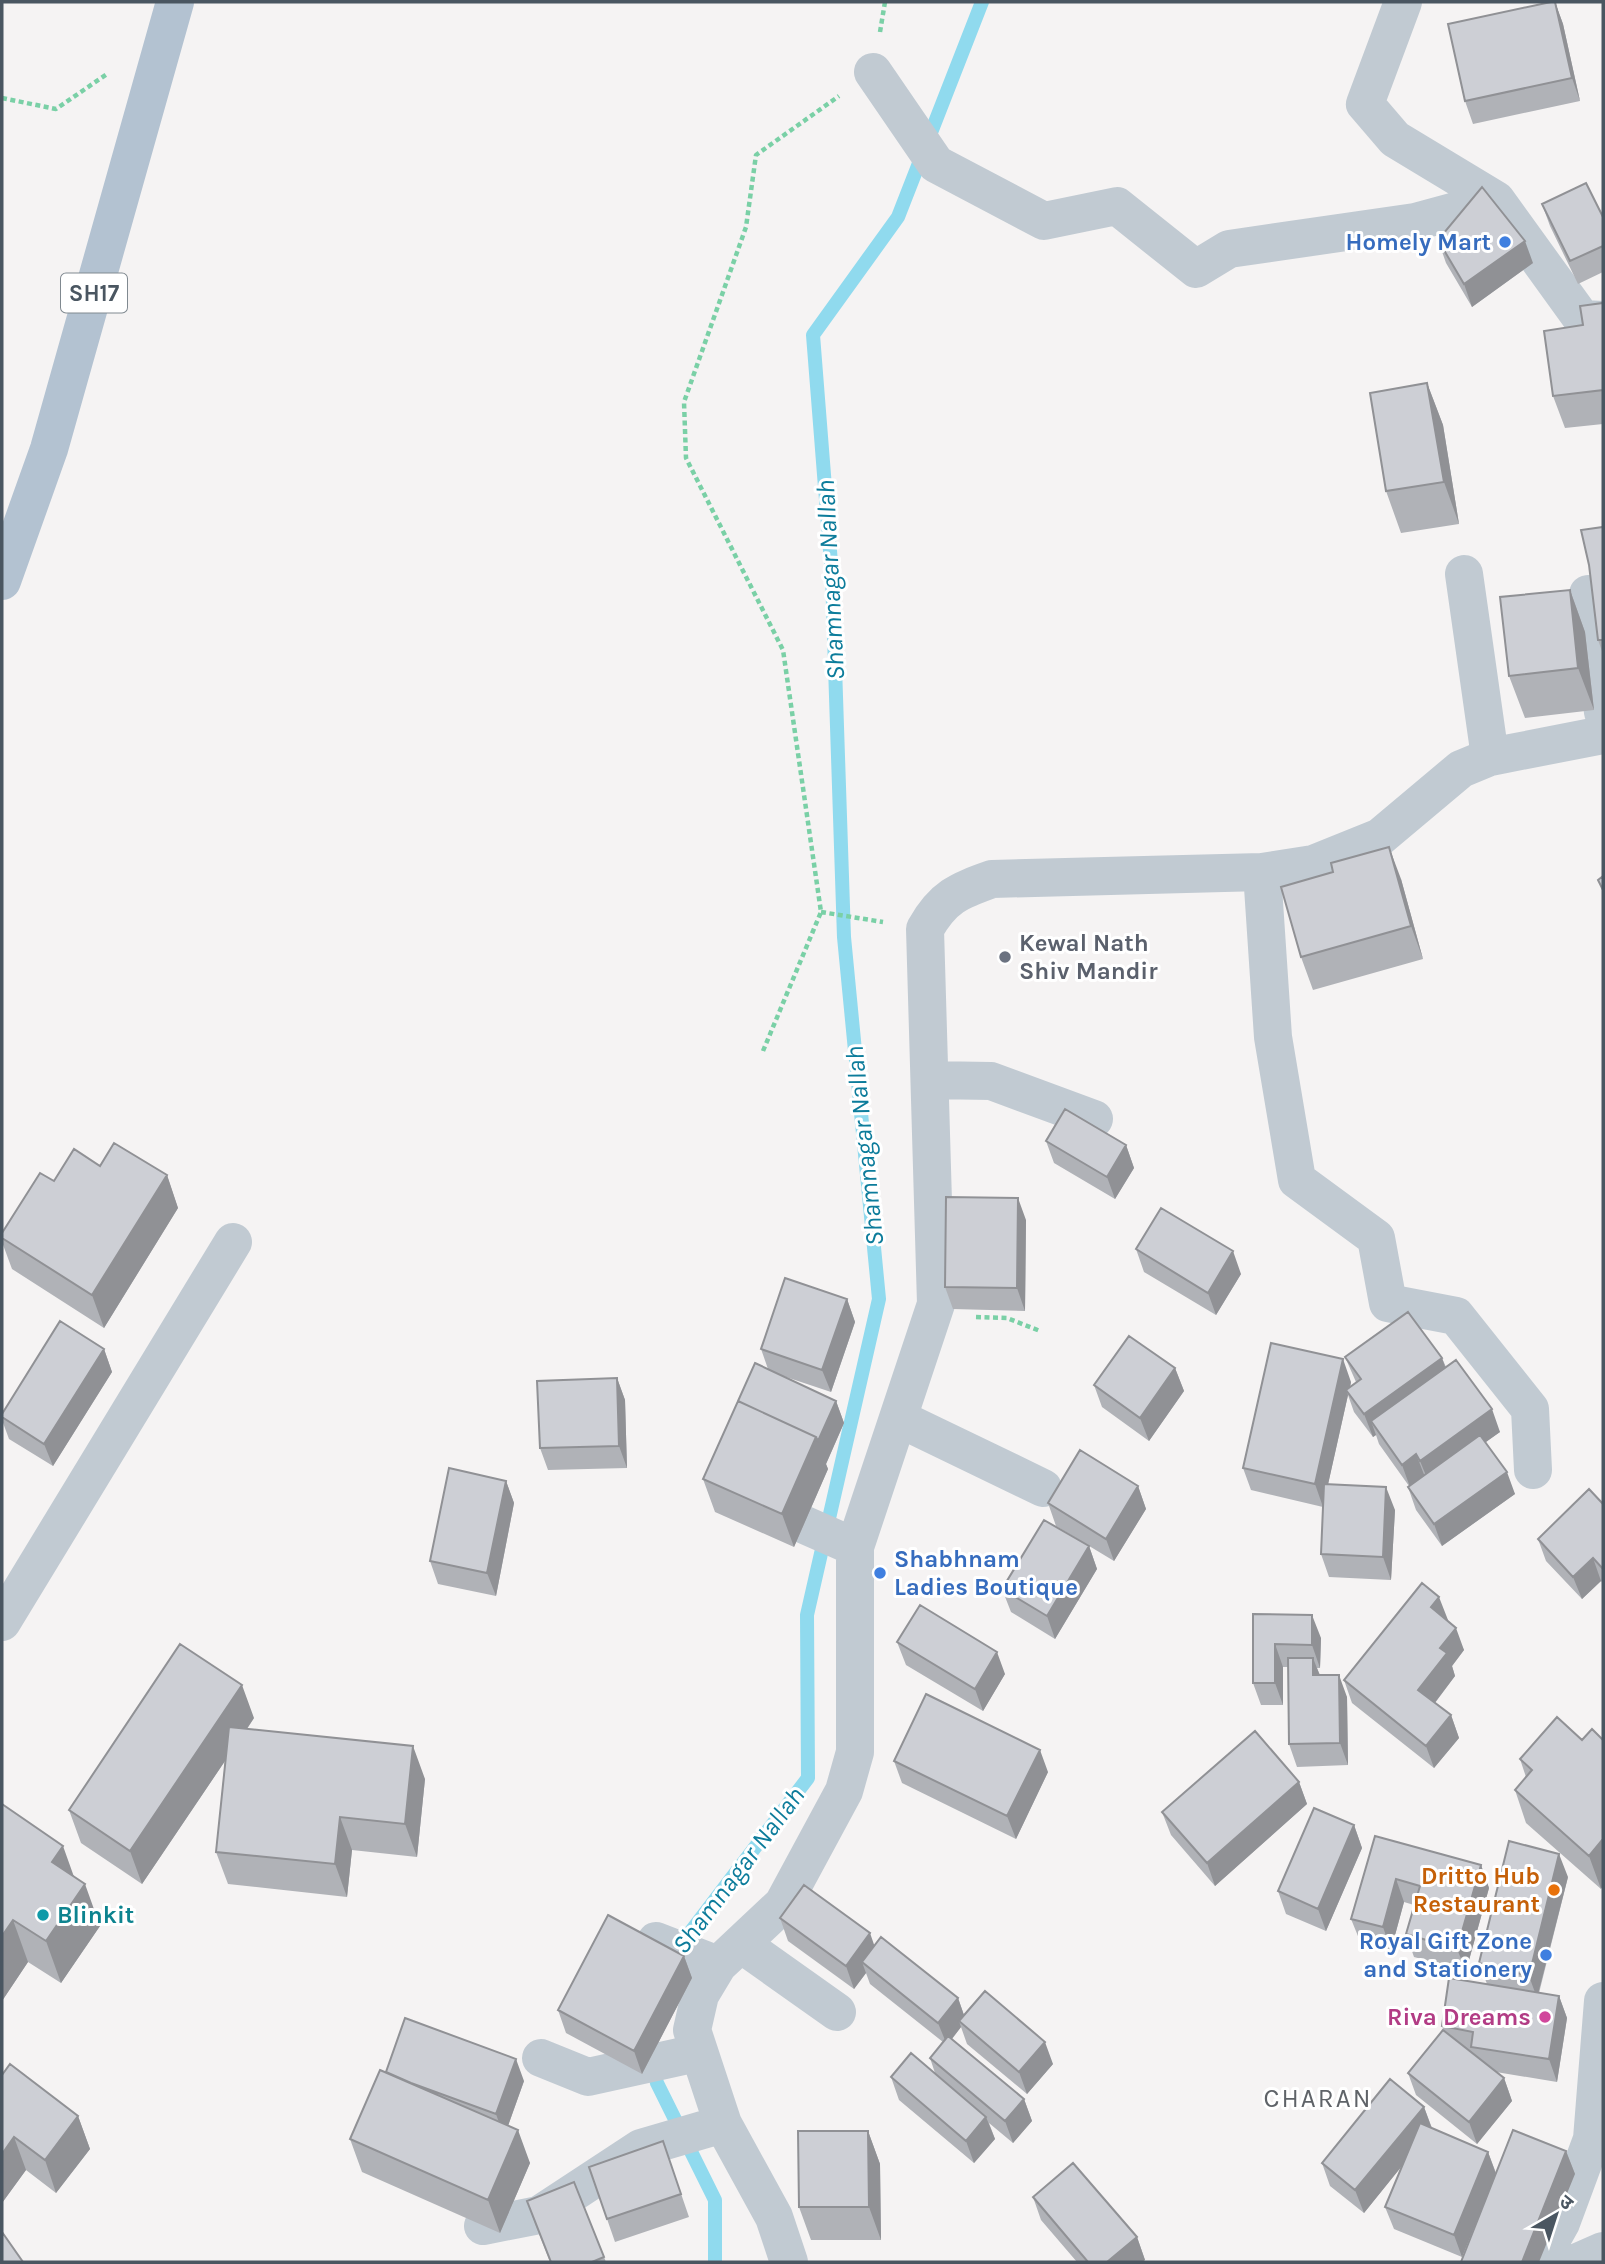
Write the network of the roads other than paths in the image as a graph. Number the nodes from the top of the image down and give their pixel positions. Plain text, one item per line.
1 (1403, 2) edge
2 (177, 3) edge
3 (873, 72) road end
4 (1496, 200) junction
5 (1603, 320) edge
6 (1464, 574) dead end
7 (2, 581) edge
8 (1588, 594) edge
9 (1603, 712) edge
10 (1603, 735) edge
11 (1490, 757) junction
12 (1262, 872) junction
13 (931, 1091) junction
14 (1016, 1118) dead end
15 (1094, 1119) dead end
16 (233, 1242) dead end
17 (894, 1429) junction
18 (1533, 1470) dead end
19 (979, 1482) dead end
20 (1043, 1488) dead end
21 (798, 1522) dead end
22 (856, 1547) junction
23 (2, 1622) edge
24 (656, 1941) edge
25 (729, 1955) junction
26 (1603, 2001) edge
27 (837, 2012) dead end
28 (697, 2053) junction
29 (541, 2058) dead end
30 (723, 2124) junction
31 (483, 2226) edge
32 (1603, 2251) edge
33 (789, 2262) edge
34 (1539, 2262) edge
35 (1578, 2262) edge

1 - 4 street
2 - 7 main road, SH17
3 - 4 street
4 - 5 street
6 - 11 street
8 - 9 street
10 - 11 street
11 - 12 street
12 - 13 street
12 - 18 street
13 - 14 street
13 - 15 street
13 - 17 street
16 - 23 street
17 - 19 street
17 - 20 street
17 - 22 street
21 - 22 street
22 - 25 street
24 - 25 street
25 - 27 street
25 - 28 street
26 - 34 street
28 - 29 street
28 - 30 street
30 - 31 street
30 - 33 street
32 - 35 street

